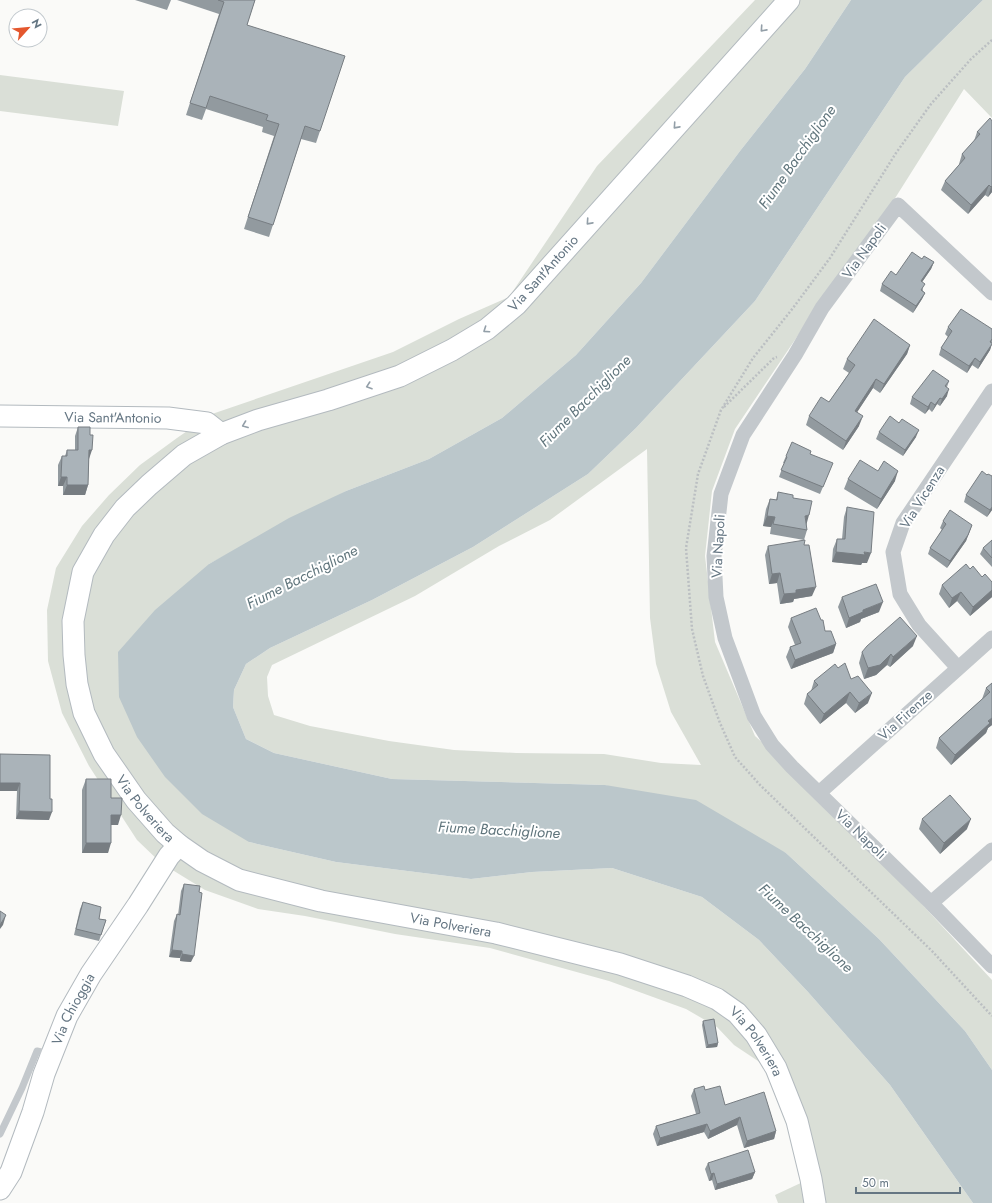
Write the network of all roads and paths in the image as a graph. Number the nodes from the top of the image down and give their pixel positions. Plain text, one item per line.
1 (789, 0) edge
2 (992, 40) edge
3 (992, 293) edge
4 (795, 355) junction
5 (992, 391) edge
6 (721, 410) junction
7 (0, 416) edge
8 (221, 434) junction
9 (992, 638) edge
10 (74, 655) joint
11 (958, 668) junction
12 (819, 793) junction
13 (179, 845) junction
14 (992, 850) edge
15 (931, 903) junction
16 (992, 966) edge
17 (992, 1016) edge
18 (52, 1055) junction
19 (0, 1134) edge
20 (0, 1189) edge
21 (815, 1203) edge

1 -> 8 street, Via Sant'Antonio
2 - 6 path
3 - 4 street, Via Napoli
4 - 6 path
4 - 12 street, Via Napoli
5 - 11 street, Via Vicenza
6 - 17 path
7 - 8 street, Via Sant'Antonio
8 - 10 street, Via Sant'Antonio
9 - 11 street, Via Firenze
10 - 13 street, Via Polveriera
11 - 12 street, Via Firenze
12 - 15 street, Via Napoli
13 - 18 street, Via Chioggia
13 - 21 street, Via Polveriera
14 - 15 street
15 - 16 street, Via Napoli
18 - 19 lane
18 - 20 street, Via Chioggia

